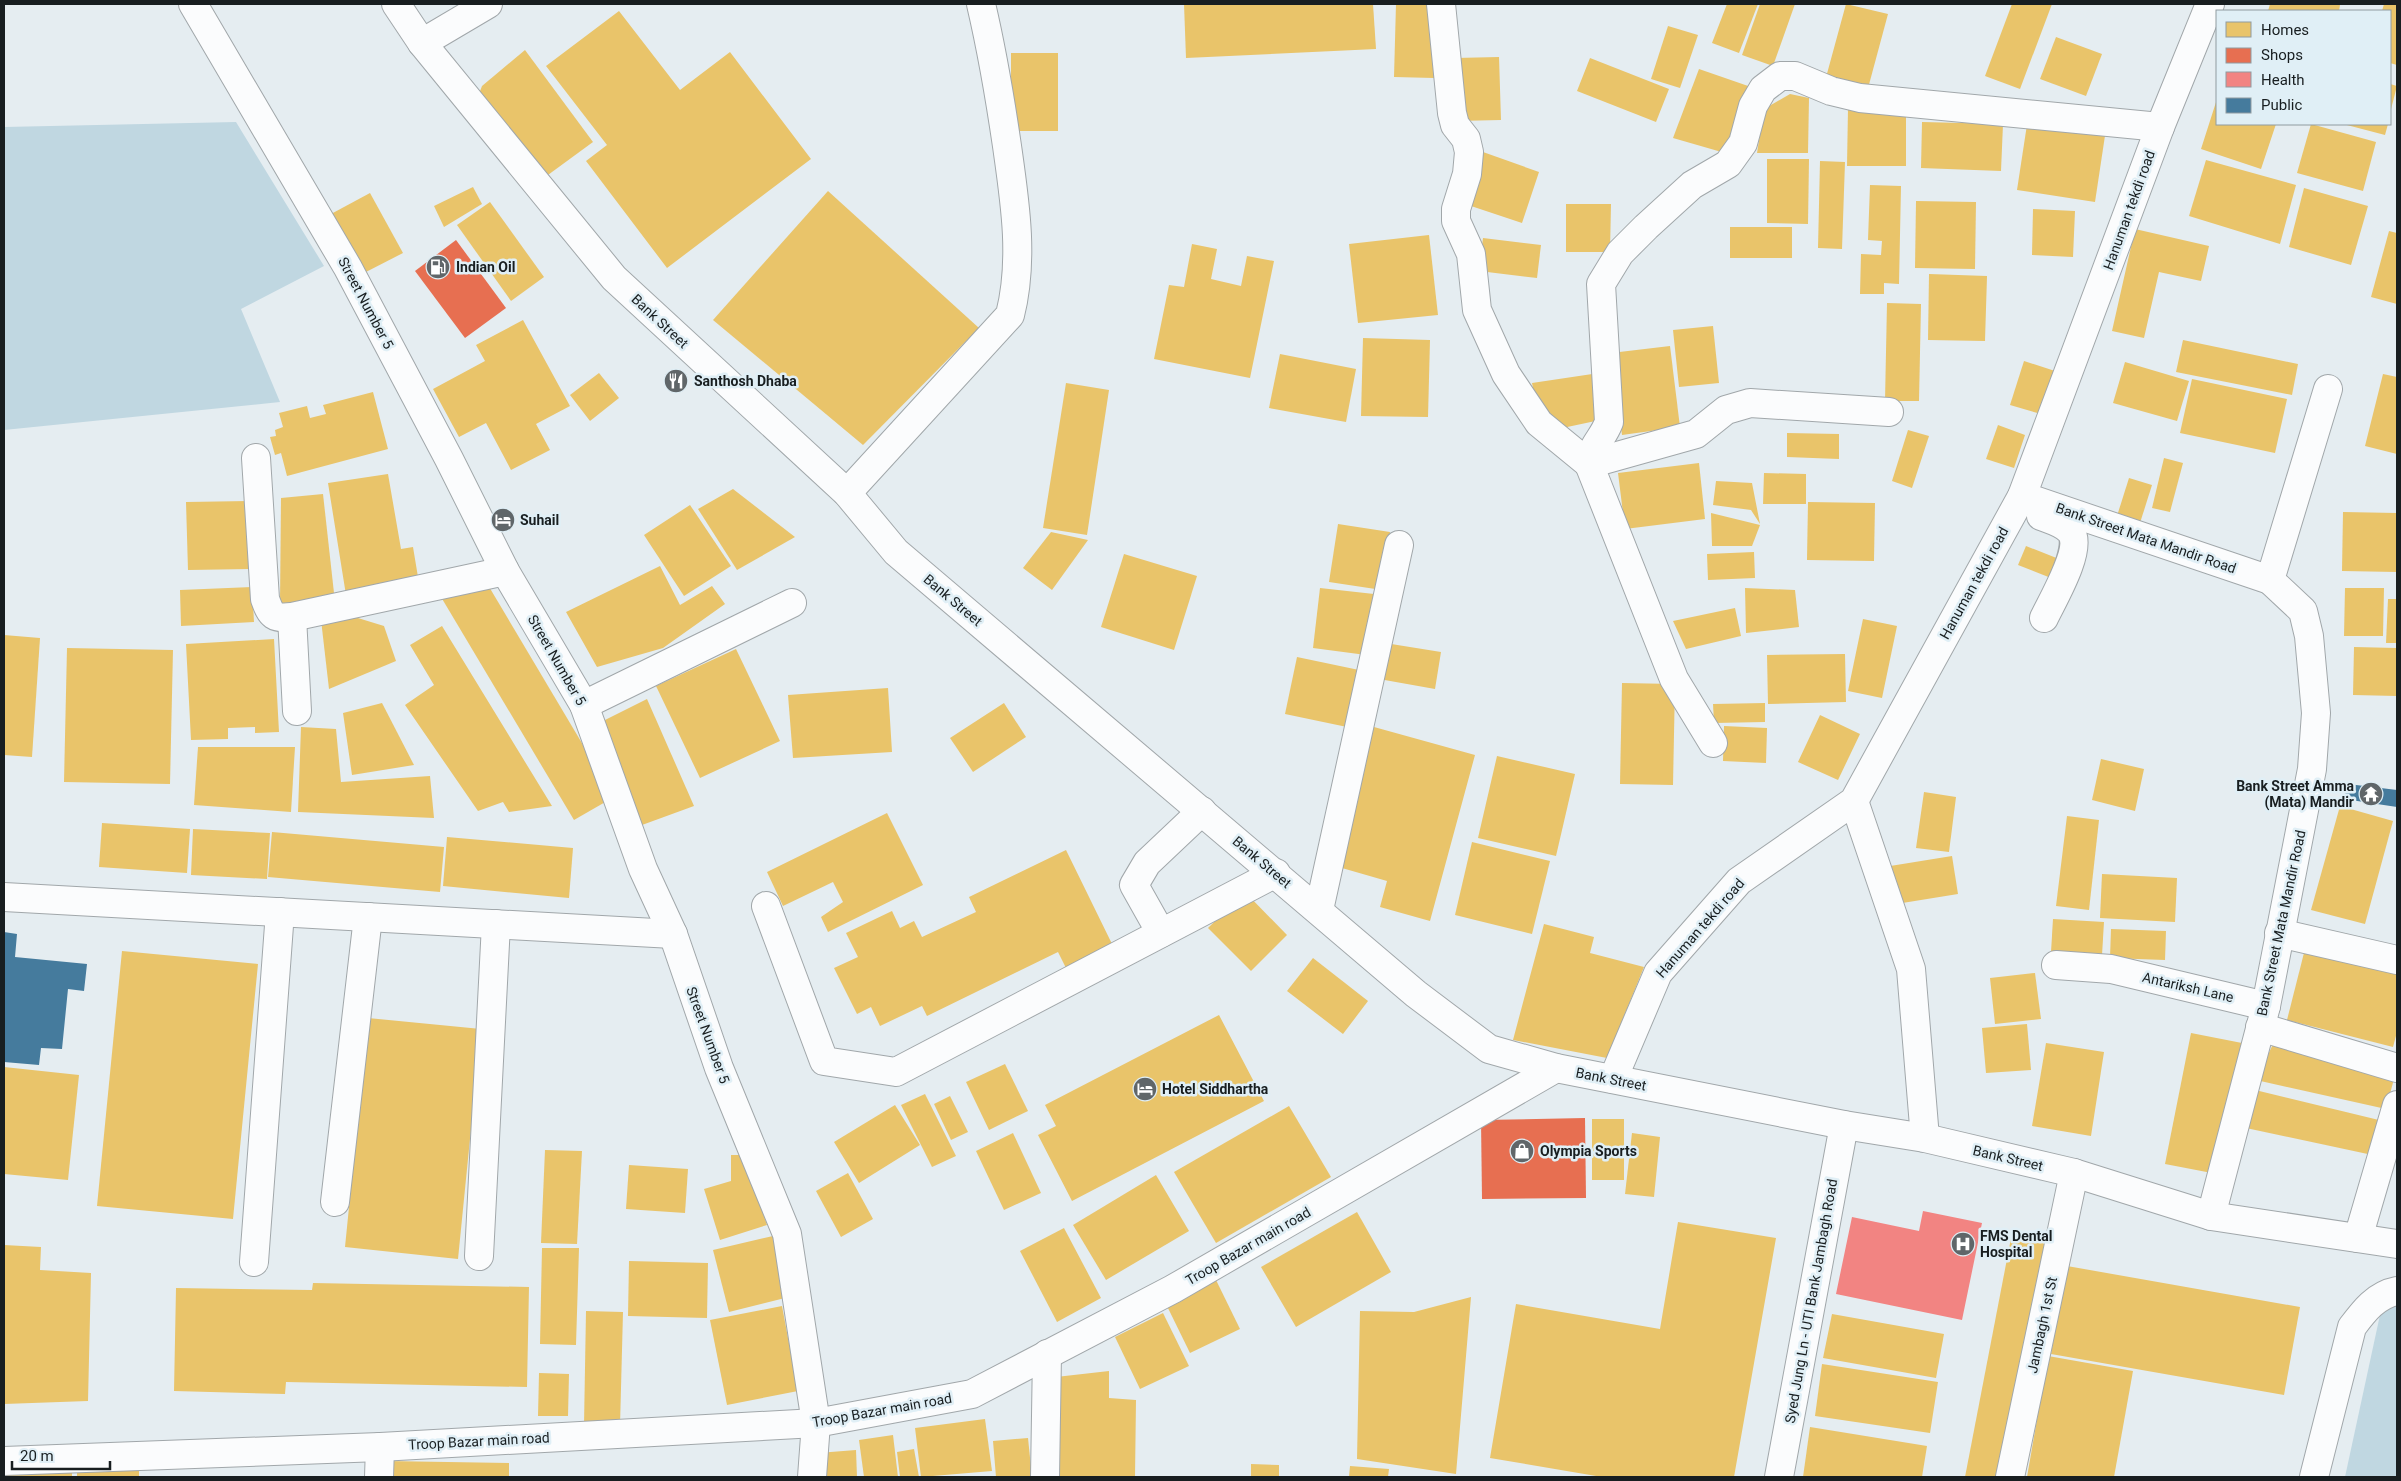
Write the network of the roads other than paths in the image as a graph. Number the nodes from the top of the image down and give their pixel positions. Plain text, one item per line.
1 (194, 4) edge
2 (396, 4) edge
3 (488, 4) edge
4 (981, 4) edge
5 (1441, 4) edge
6 (2210, 4) edge
7 (422, 43) junction
8 (2160, 127) junction
9 (2328, 389) dead end
10 (1889, 412) dead end
11 (256, 458) dead end
12 (1589, 464) junction
13 (847, 493) junction
14 (2019, 501) junction
15 (1399, 545) dead end
16 (505, 571) junction
17 (2270, 580) junction
18 (792, 603) dead end
19 (292, 617) junction
20 (2044, 618) dead end
21 (584, 705) junction
22 (297, 711) dead end
23 (1713, 743) dead end
24 (1854, 801) junction
25 (1202, 811) junction
26 (1276, 873) junction
27 (4, 897) edge
28 (766, 906) dead end
29 (1319, 910) junction
30 (280, 912) junction
31 (368, 917) junction
32 (496, 924) junction
33 (1161, 933) junction
34 (2280, 933) junction
35 (673, 934) junction
36 (2397, 960) edge
37 (2056, 965) dead end
38 (2263, 1016) junction
39 (1556, 1068) junction
40 (2397, 1068) edge
41 (1613, 1079) junction
42 (2397, 1105) edge
43 (1844, 1125) junction
44 (1924, 1138) junction
45 (2074, 1173) junction
46 (335, 1202) dead end
47 (2211, 1216) junction
48 (2358, 1238) junction
49 (2397, 1244) edge
50 (479, 1256) dead end
51 (254, 1262) dead end
52 (2397, 1291) edge
53 (1048, 1354) junction
54 (816, 1422) junction
55 (380, 1447) junction
56 (4, 1461) edge
57 (379, 1477) edge
58 (812, 1477) edge
59 (1046, 1477) edge
60 (1779, 1477) edge
61 (2010, 1477) edge
62 (2314, 1477) edge

1 - 16 street, Street Number 5
2 - 7 street, Bank Street
3 - 7 street
4 - 13 street
5 - 12 street
6 - 8 street, Hanuman tekdi road
7 - 13 street, Bank Street
8 - 12 street
8 - 14 street, Hanuman tekdi road
9 - 17 street
10 - 12 street
11 - 19 street
12 - 23 street
13 - 25 street, Bank Street
14 - 17 street, Bank Street Mata Mandir Road
14 - 20 street
14 - 24 street, Hanuman tekdi road
15 - 29 street
16 - 19 street
16 - 21 street, Street Number 5
17 - 34 street, Bank Street Mata Mandir Road
18 - 21 street
19 - 22 street
21 - 35 street, Street Number 5
24 - 41 street, Hanuman tekdi road
24 - 44 street
25 - 26 street, Bank Street
25 - 33 street
26 - 29 street, Bank Street
26 - 33 street
27 - 30 street
28 - 33 street
29 - 39 street, Bank Street
30 - 31 street
30 - 51 street
31 - 32 street
31 - 46 street
32 - 35 street
32 - 50 street
34 - 36 street
34 - 38 street, Bank Street Mata Mandir Road
35 - 54 street, Street Number 5
37 - 38 street, Antariksh Lane
38 - 40 street, Antariksh Lane
38 - 47 street, Bank Street Mata Mandir Road
39 - 41 street, Bank Street
39 - 53 street, Troop Bazar main road
41 - 43 street, Bank Street
42 - 48 street
43 - 44 street, Bank Street
43 - 60 street, Syed Jung Ln - UTI Bank Jambagh Road
44 - 45 street, Bank Street
45 - 47 street, Bank Street
45 - 61 street, Jambagh 1st St
47 - 48 street, Bank Street
48 - 49 street, Bank Street
52 - 62 street
53 - 54 street, Troop Bazar main road
53 - 59 street
54 - 55 street, Troop Bazar main road
54 - 58 street, Street Number 5
55 - 56 street, Troop Bazar main road
55 - 57 street

